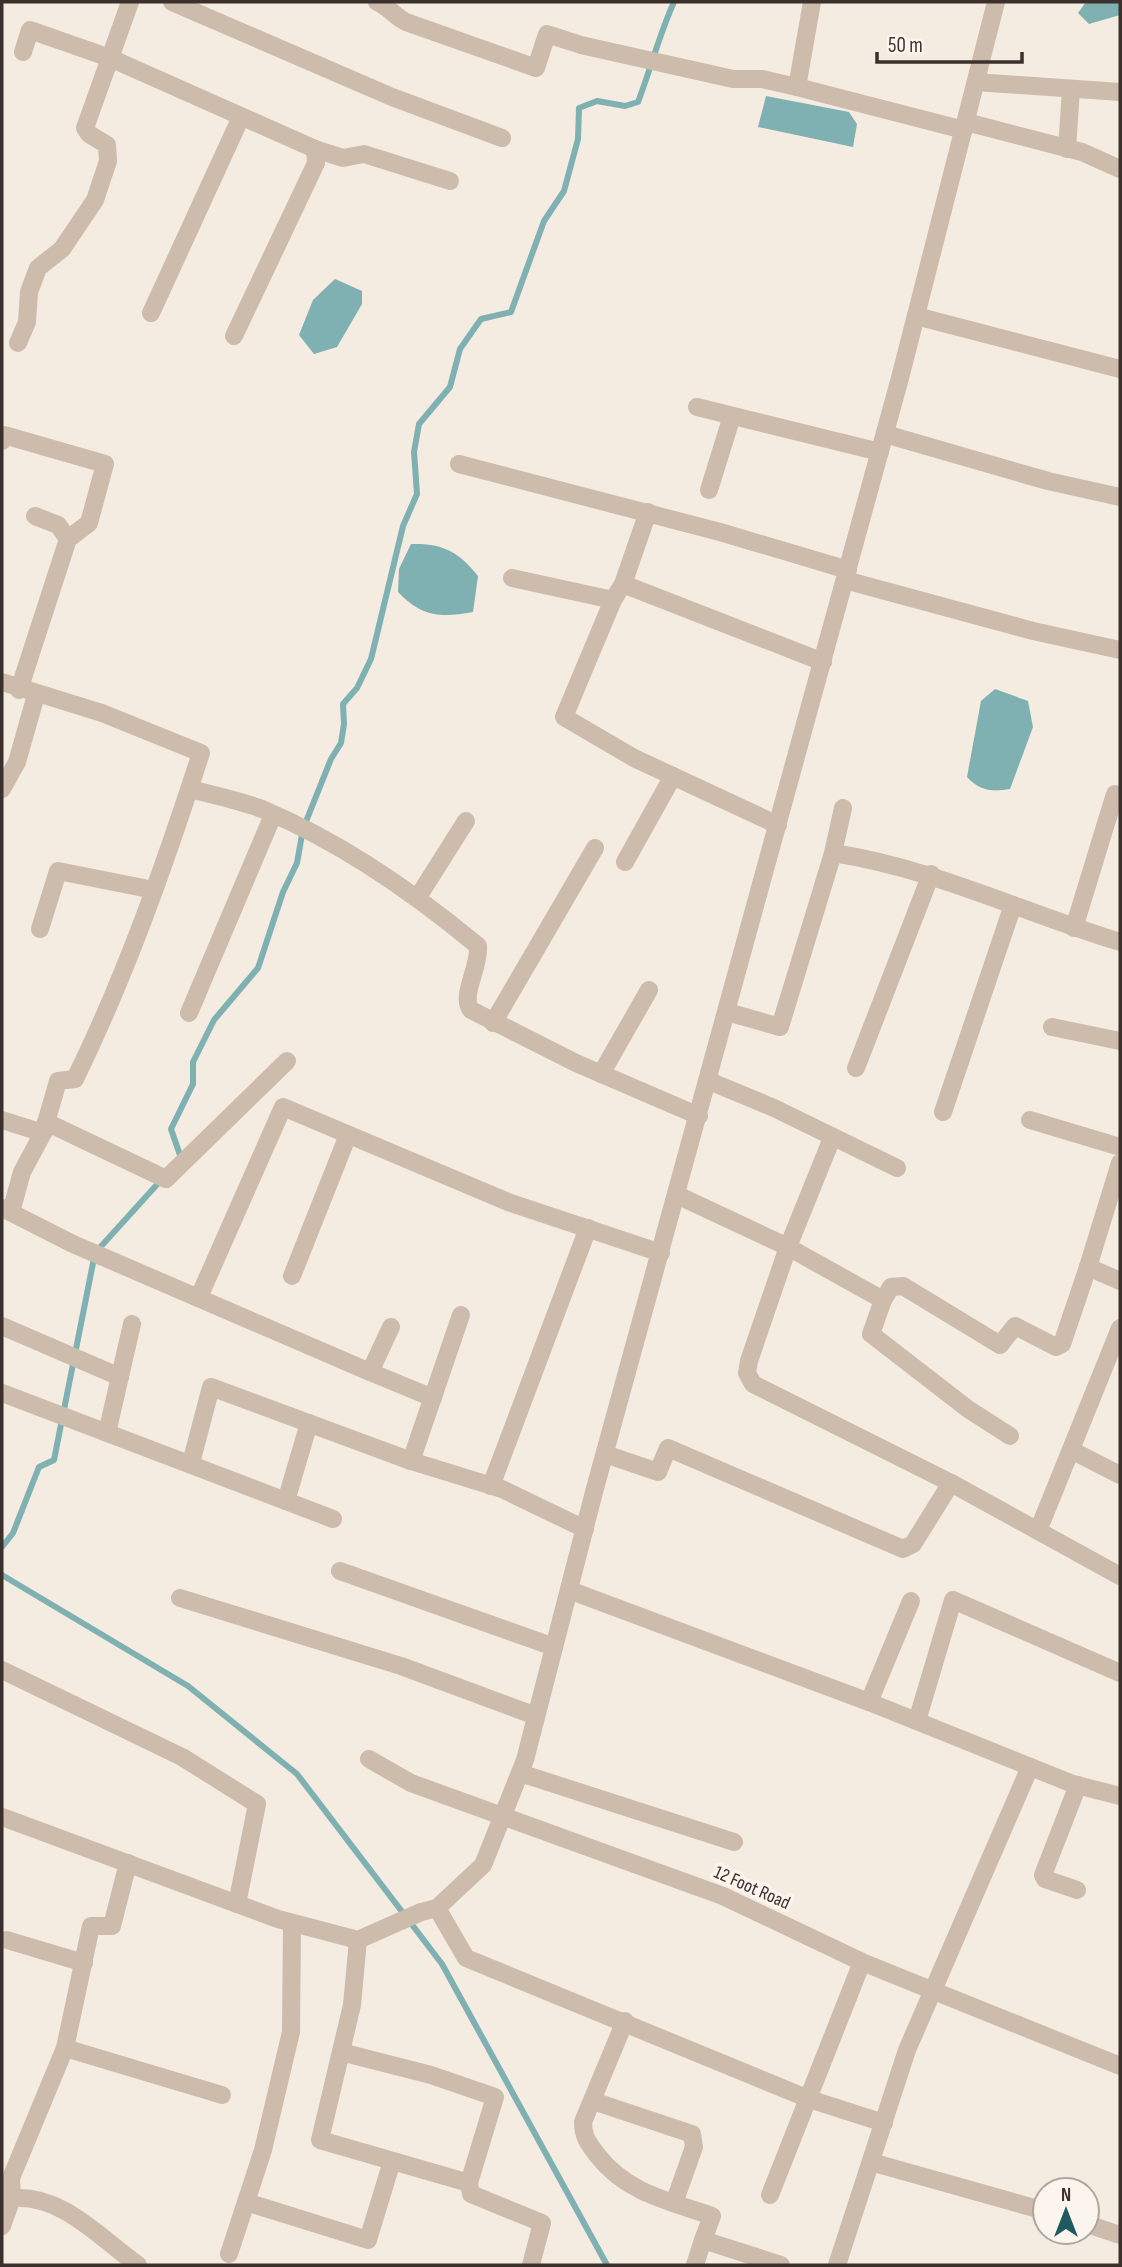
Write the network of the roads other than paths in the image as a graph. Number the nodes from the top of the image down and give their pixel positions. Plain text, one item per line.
1 (130, 2) edge
2 (172, 2) edge
3 (377, 2) edge
4 (812, 2) edge
5 (996, 2) edge
6 (23, 52) dead end
7 (110, 58) junction
8 (976, 82) junction
9 (797, 87) junction
10 (1071, 90) junction
11 (1120, 92) edge
12 (241, 117) junction
13 (965, 126) junction
14 (502, 138) dead end
15 (315, 149) junction
16 (1067, 149) junction
17 (1120, 169) edge
18 (450, 181) dead end
19 (151, 313) dead end
20 (916, 316) junction
21 (234, 336) dead end
22 (18, 343) dead end
23 (1120, 369) edge
24 (698, 407) dead end
25 (732, 416) junction
26 (885, 434) junction
27 (2, 441) edge
28 (880, 452) junction
29 (459, 464) dead end
30 (709, 490) dead end
31 (1120, 497) edge
32 (649, 512) junction
33 (34, 516) dead end
34 (68, 539) junction
35 (846, 575) junction
36 (512, 578) dead end
37 (623, 583) junction
38 (613, 600) junction
39 (1120, 650) edge
40 (823, 662) junction
41 (2, 682) edge
42 (27, 692) junction
43 (673, 776) junction
44 (2, 789) edge
45 (190, 789) junction
46 (1120, 796) edge
47 (843, 808) dead end
48 (273, 815) junction
49 (466, 821) dead end
50 (778, 825) junction
51 (595, 848) dead end
52 (833, 853) junction
53 (625, 862) dead end
54 (931, 874) junction
55 (154, 890) junction
56 (418, 897) junction
57 (1013, 905) junction
58 (1074, 928) junction
59 (40, 929) dead end
60 (1120, 942) edge
61 (649, 990) dead end
62 (727, 1012) junction
63 (189, 1013) dead end
64 (493, 1023) junction
65 (1052, 1027) dead end
66 (1120, 1041) edge
67 (287, 1061) dead end
68 (856, 1068) dead end
69 (601, 1074) junction
70 (709, 1081) junction
71 (943, 1112) dead end
72 (699, 1115) junction
73 (2, 1119) edge
74 (1030, 1120) dead end
75 (45, 1127) junction
76 (348, 1135) junction
77 (832, 1138) junction
78 (1120, 1147) edge
79 (1120, 1163) edge
80 (897, 1168) dead end
81 (677, 1195) junction
82 (6, 1210) edge
83 (588, 1228) junction
84 (788, 1247) junction
85 (661, 1252) junction
86 (1088, 1267) junction
87 (292, 1276) dead end
88 (1120, 1281) edge
89 (199, 1297) junction
90 (883, 1300) junction
91 (461, 1315) dead end
92 (132, 1324) dead end
93 (2, 1326) edge
94 (391, 1327) dead end
95 (1120, 1328) edge
96 (370, 1373) junction
97 (120, 1377) junction
98 (2, 1393) edge
99 (433, 1398) junction
100 (309, 1423) junction
101 (107, 1433) junction
102 (1010, 1436) dead end
103 (1071, 1451) junction
104 (605, 1454) junction
105 (411, 1461) junction
106 (191, 1463) junction
107 (1120, 1475) edge
108 (951, 1483) junction
109 (491, 1486) junction
110 (286, 1501) junction
111 (332, 1519) dead end
112 (584, 1528) junction
113 (1038, 1531) junction
114 (340, 1571) dead end
115 (1120, 1576) edge
116 (569, 1590) junction
117 (180, 1598) dead end
118 (912, 1601) dead end
119 (554, 1647) junction
120 (2, 1670) edge
121 (1120, 1672) edge
122 (869, 1702) junction
123 (536, 1716) junction
124 (917, 1721) junction
125 (369, 1759) dead end
126 (1030, 1767) junction
127 (520, 1773) junction
128 (1078, 1785) junction
129 (1120, 1796) edge
130 (2, 1817) edge
131 (502, 1818) junction
132 (734, 1842) dead end
133 (128, 1864) junction
134 (1077, 1890) dead end
135 (237, 1904) junction
136 (429, 1910) junction
137 (292, 1923) junction
138 (7, 1940) dead end
139 (358, 1940) junction
140 (862, 1962) junction
141 (84, 1964) junction
142 (932, 1989) junction
143 (625, 2021) junction
144 (65, 2048) junction
145 (341, 2052) junction
146 (1118, 2065) edge
147 (222, 2095) dead end
148 (809, 2099) junction
149 (593, 2101) junction
150 (884, 2123) junction
151 (392, 2161) junction
152 (872, 2162) junction
153 (6, 2176) edge
154 (469, 2183) junction
155 (770, 2195) dead end
156 (12, 2197) junction
157 (246, 2202) junction
158 (674, 2203) junction
159 (1031, 2207) edge
160 (2, 2226) edge
161 (1101, 2229) edge
162 (1120, 2235) edge
163 (703, 2240) junction
164 (229, 2254) dead end
165 (748, 2260) edge
166 (138, 2265) edge
167 (531, 2265) edge
168 (695, 2265) edge
169 (780, 2265) edge
170 (837, 2265) edge

1 - 7 street
2 - 14 street
3 - 9 street
4 - 9 street
5 - 8 street
6 - 7 street
7 - 12 street
7 - 22 street
8 - 10 street
8 - 13 street
9 - 13 street
10 - 11 street
10 - 16 street
12 - 15 street
12 - 19 street
13 - 16 street
13 - 20 street
15 - 18 street
15 - 21 street
16 - 17 street
20 - 23 street
20 - 26 street
24 - 25 street
25 - 28 street
25 - 30 street
26 - 28 street
26 - 31 street
27 - 34 street
28 - 35 street
29 - 32 street
32 - 35 street
32 - 37 street
33 - 34 street
34 - 42 street
35 - 39 street
35 - 40 street
36 - 38 street
37 - 38 street
37 - 40 street
38 - 43 street
40 - 50 street
41 - 42 street
42 - 44 street
42 - 45 street
43 - 50 street
43 - 53 street
45 - 48 street
45 - 55 street
46 - 58 street
47 - 52 street
48 - 56 street
48 - 63 street
49 - 56 street
50 - 62 street
51 - 64 street
52 - 54 street
52 - 62 street
54 - 57 street
54 - 68 street
55 - 59 street
55 - 75 street
56 - 64 street
57 - 58 street
57 - 71 street
58 - 60 street
61 - 69 street
62 - 70 street
64 - 69 street
65 - 66 street
67 - 75 street
69 - 72 street
70 - 72 street
70 - 77 street
72 - 81 street
73 - 75 street
74 - 78 street
75 - 82 street
76 - 83 street
76 - 87 street
76 - 89 street
77 - 80 street
77 - 84 street
79 - 86 street
81 - 84 street
81 - 85 street
82 - 89 street
83 - 85 street
83 - 109 street
84 - 90 street
84 - 108 street
85 - 104 street
86 - 88 street
86 - 90 street
89 - 96 street
90 - 102 street
91 - 99 street
92 - 97 street
93 - 97 street
94 - 96 street
95 - 103 street
96 - 99 street
97 - 101 street
98 - 101 street
99 - 105 street
100 - 105 street
100 - 106 street
100 - 110 street
101 - 106 street
103 - 107 street
103 - 113 street
104 - 108 street
104 - 112 street
105 - 109 street
106 - 110 street
108 - 113 street
109 - 112 street
110 - 111 street
112 - 116 street
113 - 115 street
114 - 119 street
116 - 119 street
116 - 122 street
117 - 123 street
118 - 122 street
119 - 123 street
120 - 135 street
121 - 124 street
122 - 124 street
123 - 127 street
124 - 126 street
125 - 131 street, 12 Foot Road
126 - 128 street
126 - 142 street
127 - 131 street
127 - 132 street
128 - 129 street
128 - 134 street
130 - 133 street
131 - 136 street
131 - 140 street, 12 Foot Road
133 - 135 street
133 - 141 street
135 - 137 street
136 - 139 street
136 - 143 street
137 - 139 street
137 - 157 street
138 - 141 street
139 - 145 street
140 - 142 street, 12 Foot Road
140 - 148 street
141 - 144 street
142 - 146 street, 12 Foot Road
142 - 150 street
143 - 148 street
143 - 149 street
144 - 147 street
144 - 153 street
145 - 151 street
145 - 154 street
148 - 150 street
148 - 155 street
149 - 158 street
149 - 158 street
150 - 152 street
151 - 154 street
151 - 157 street
152 - 159 street
152 - 170 street
153 - 156 street
154 - 167 street
156 - 160 street
156 - 166 street
157 - 164 street
158 - 163 street
161 - 162 street
163 - 165 street
163 - 168 street
165 - 169 street

